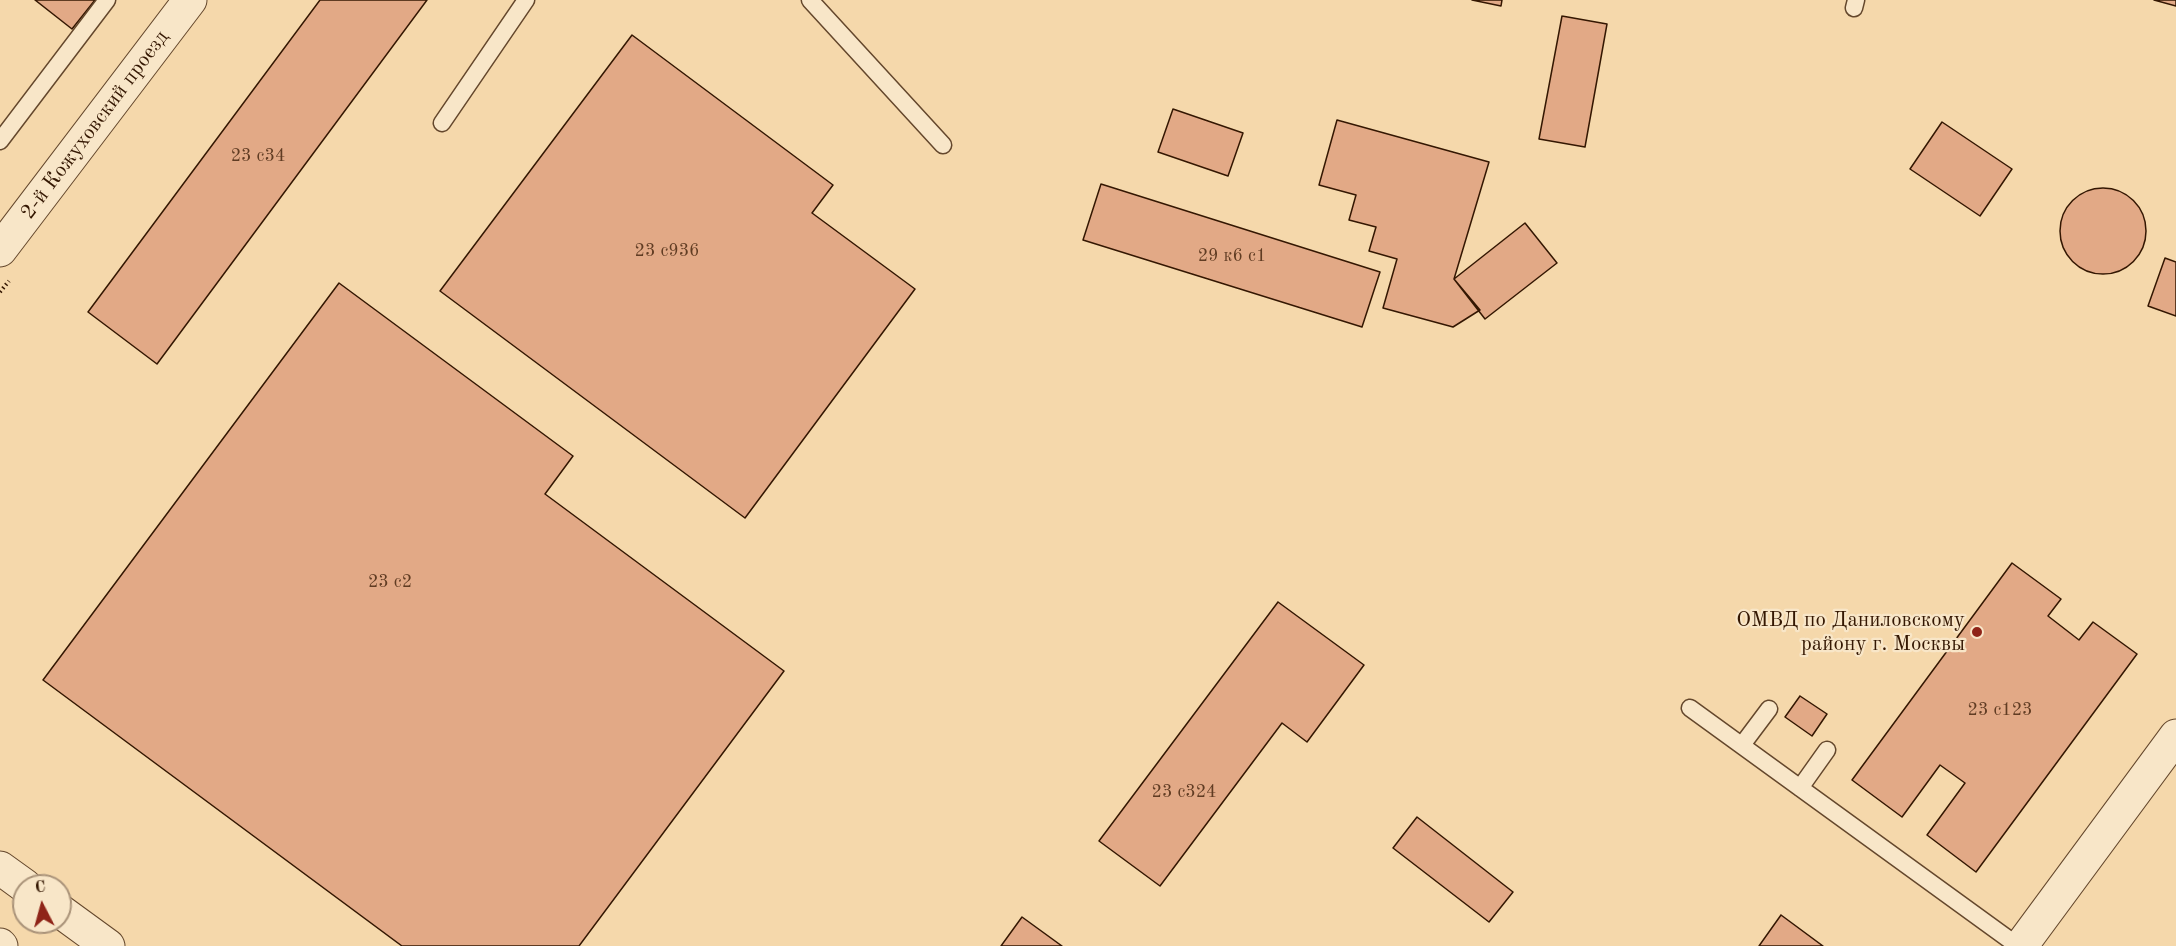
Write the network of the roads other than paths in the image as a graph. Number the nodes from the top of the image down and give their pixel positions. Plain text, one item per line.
1 (107, 0) edge
2 (190, 0) edge
3 (526, 0) edge
4 (810, 0) edge
5 (442, 123) dead end
6 (0, 141) edge
7 (943, 145) dead end
8 (0, 250) edge
9 (1690, 708) dead end
10 (1769, 709) dead end
11 (2176, 736) edge
12 (1742, 745) junction
13 (1827, 750) dead end
14 (1800, 788) junction
15 (72, 920) edge
16 (108, 946) edge
17 (2019, 946) edge

1 - 6 lane
2 - 8 street, 2-й Кожуховский проезд
3 - 5 lane
4 - 7 lane
9 - 12 lane
10 - 12 lane
11 - 17 street
12 - 14 lane
13 - 14 lane
14 - 17 lane
15 - 16 street

